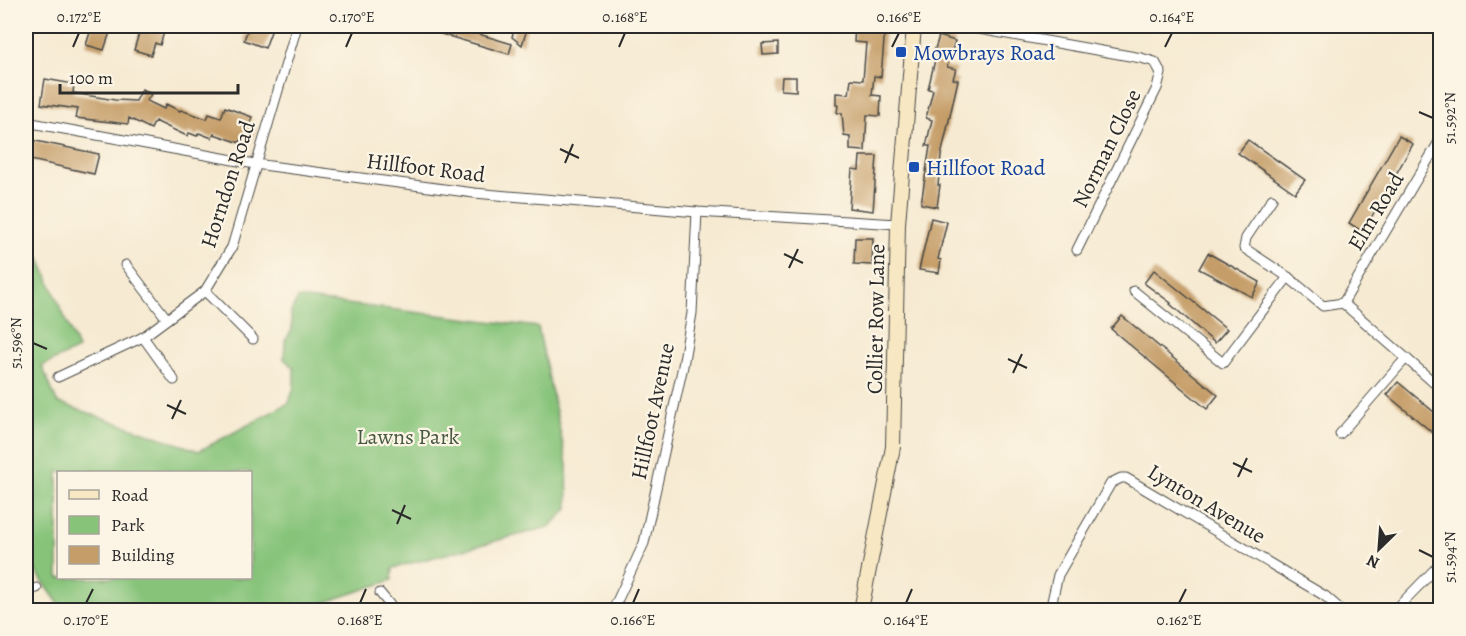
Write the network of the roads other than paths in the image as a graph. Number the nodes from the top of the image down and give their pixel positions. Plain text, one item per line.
1 (297, 26) edge
2 (914, 26) edge
3 (962, 26) edge
4 (1414, 26) edge
5 (1440, 27) edge
6 (26, 122) edge
7 (1440, 140) edge
8 (255, 164) junction
9 (1272, 199) dead end
10 (697, 212) junction
11 (898, 224) junction
12 (1077, 250) dead end
13 (126, 265) dead end
14 (1288, 277) junction
15 (205, 291) junction
16 (1134, 291) dead end
17 (1343, 303) junction
18 (167, 320) junction
19 (143, 337) junction
20 (254, 339) dead end
21 (1406, 358) junction
22 (58, 377) dead end
23 (174, 381) dead end
24 (1440, 388) edge
25 (1340, 434) dead end
26 (1440, 564) edge
27 (37, 588) dead end
28 (26, 591) edge
29 (380, 593) dead end
30 (394, 610) edge
31 (613, 610) edge
32 (861, 610) edge
33 (1050, 610) edge
34 (1341, 610) edge
35 (1395, 610) edge

1 - 8 street, Horndon Road
2 - 11 main road, Collier Row Lane
3 - 12 street, Norman Close
4 - 5 street
6 - 8 street, Hillfoot Road
7 - 17 street, Elm Road
8 - 10 street, Hillfoot Road
8 - 15 street, Horndon Road
9 - 14 street
10 - 11 street, Hillfoot Road
10 - 31 street, Hillfoot Avenue
11 - 32 main road, Collier Row Lane
13 - 18 street
14 - 16 street
14 - 17 street
15 - 18 street, Horndon Road
15 - 20 street
17 - 21 street
18 - 19 street, Horndon Road
19 - 22 street, Horndon Road
19 - 23 street
21 - 24 street
21 - 25 street
26 - 35 street
27 - 28 street
29 - 30 street
33 - 34 street, Lynton Avenue

